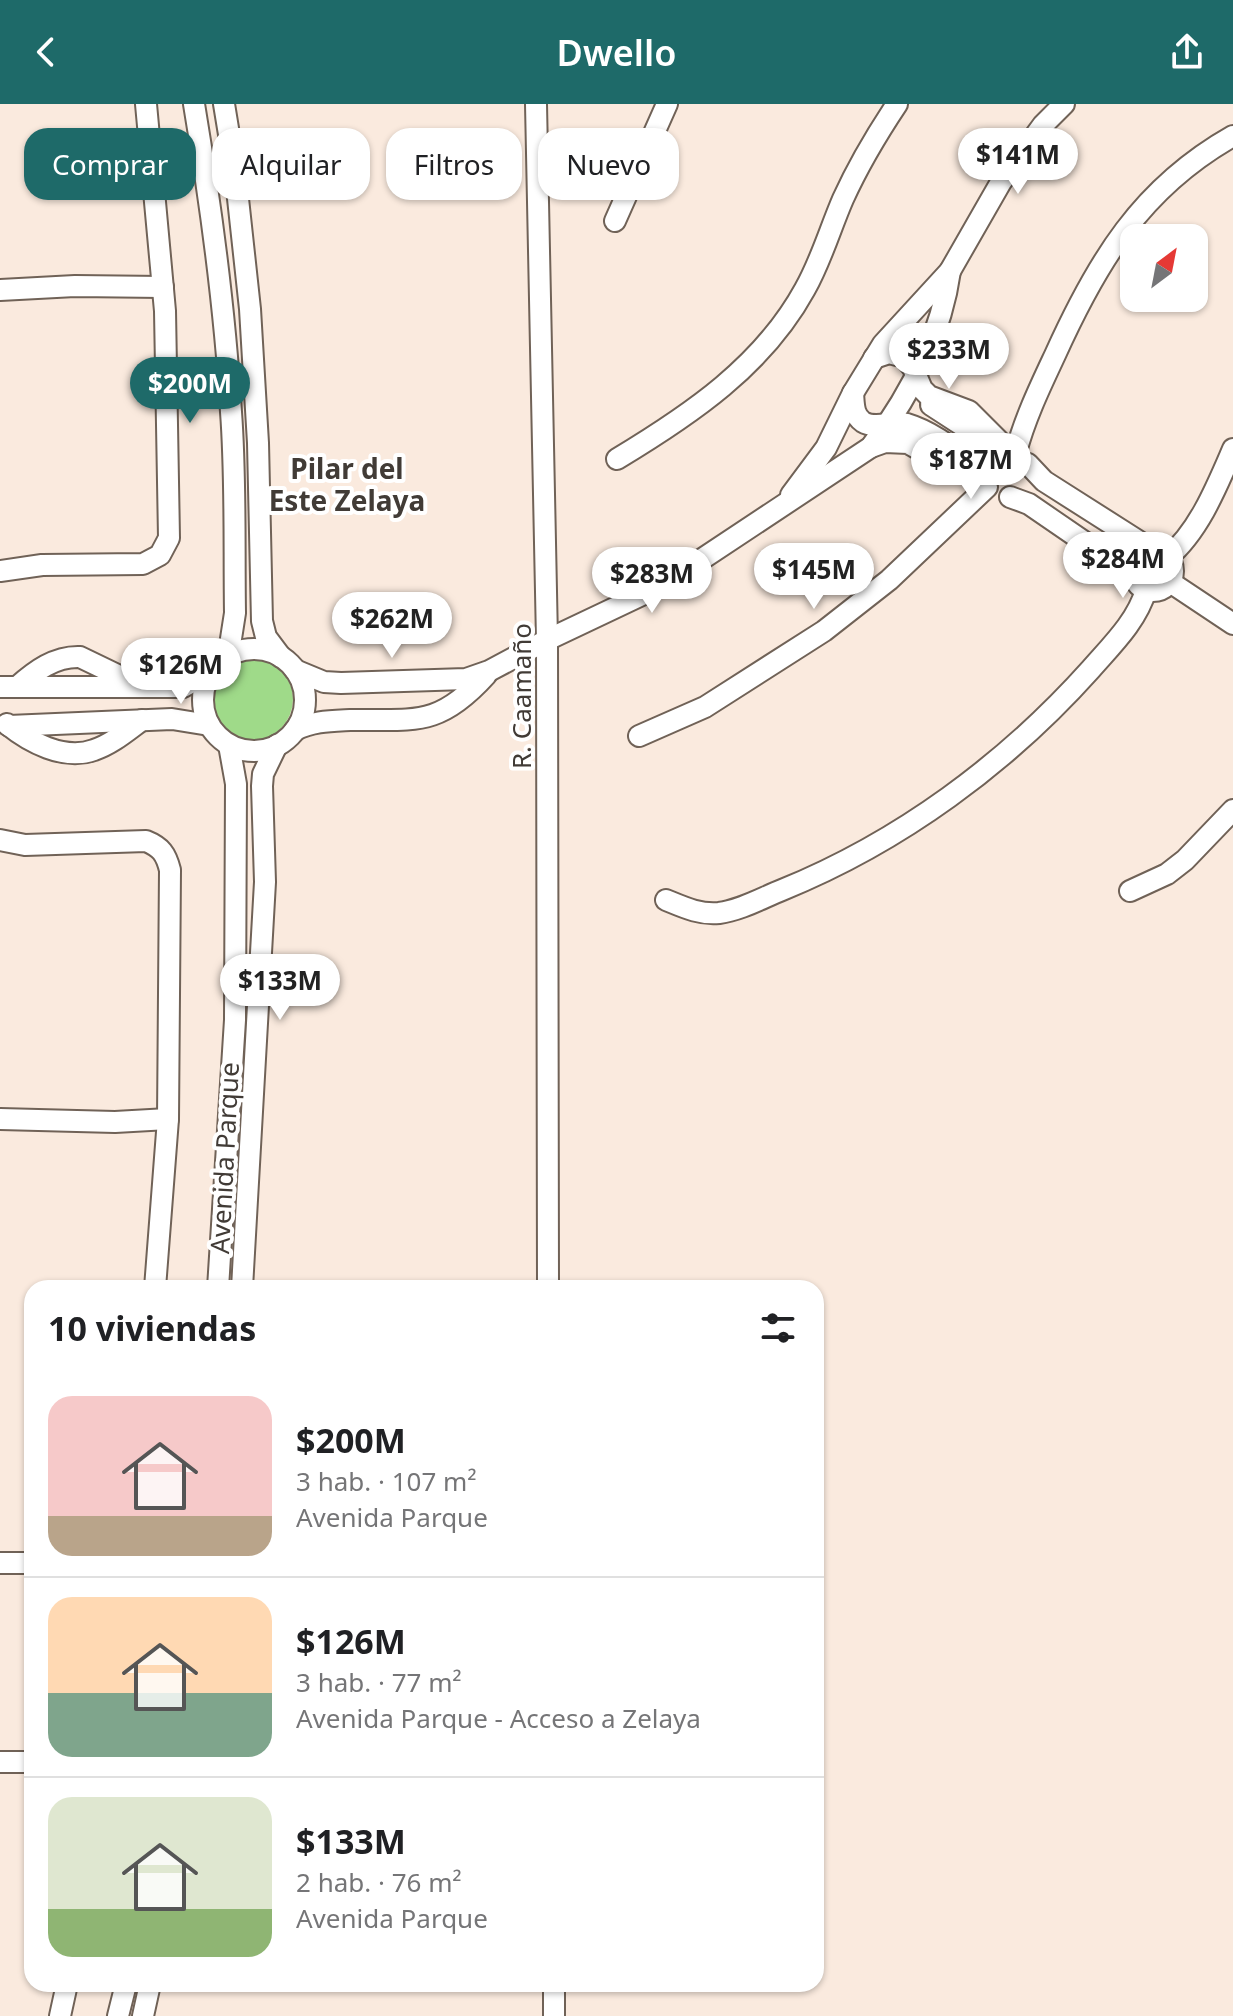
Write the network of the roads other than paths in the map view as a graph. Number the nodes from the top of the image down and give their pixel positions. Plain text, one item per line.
1 (146, 104) edge
2 (194, 104) edge
3 (224, 104) edge
4 (536, 104) edge
5 (667, 104) edge
6 (897, 104) edge
7 (1064, 104) edge
8 (1233, 136) edge
9 (615, 221) dead end
10 (950, 271) junction
11 (163, 287) junction
12 (0, 290) edge
13 (874, 358) junction
14 (913, 381) junction
15 (853, 393) junction
16 (938, 410) junction
17 (889, 422) junction
18 (924, 432) junction
19 (871, 447) junction
20 (1233, 449) edge
21 (1013, 454) junction
22 (617, 459) dead end
23 (985, 478) junction
24 (1010, 497) junction
25 (783, 507) junction
26 (1161, 554) junction
27 (0, 571) edge
28 (1170, 582) junction
29 (1140, 583) junction
30 (1233, 624) edge
31 (547, 640) junction
32 (288, 664) junction
33 (217, 665) junction
34 (489, 671) junction
35 (386, 682) junction
36 (106, 687) junction
37 (143, 687) junction
38 (5, 688) edge
39 (171, 688) junction
40 (172, 719) junction
41 (382, 719) junction
42 (142, 720) junction
43 (106, 721) junction
44 (5, 722) edge
45 (209, 725) junction
46 (295, 730) junction
47 (639, 736) dead end
48 (229, 745) junction
49 (277, 745) junction
50 (1233, 810) edge
51 (0, 840) edge
52 (1130, 891) dead end
53 (666, 900) dead end
54 (0, 1119) edge
55 (168, 1119) junction
56 (156, 1280) edge
57 (219, 1280) edge
58 (242, 1280) edge
59 (548, 1280) edge
60 (0, 1563) edge
61 (24, 1563) edge
62 (0, 1762) edge
63 (24, 1762) edge
64 (65, 1992) edge
65 (124, 1992) edge
66 (148, 1992) edge
67 (554, 1992) edge
68 (60, 2016) edge
69 (118, 2016) edge
70 (143, 2016) edge
71 (554, 2016) edge

1 - 11 street
2 - 33 street
3 - 32 street
4 - 31 street, R. Caamaño
5 - 9 street
6 - 22 street
7 - 10 street
8 - 21 street
10 - 13 street
10 - 14 street
11 - 12 street
11 - 27 street
13 - 14 street
13 - 15 street
14 - 16 street
14 - 17 street
14 - 21 street
15 - 17 street
15 - 25 street
16 - 18 street
16 - 21 street
17 - 18 street
17 - 19 street
18 - 23 street
19 - 23 street
19 - 25 street
20 - 26 street
21 - 23 street
21 - 24 street
21 - 26 street
23 - 24 street
23 - 47 street
24 - 29 street
25 - 31 street
26 - 28 street
26 - 29 street
28 - 29 street
28 - 30 street
29 - 53 street
31 - 34 street
31 - 59 street, R. Caamaño
32 - 33 street
32 - 35 street
32 - 46 street
33 - 39 street
33 - 45 street
34 - 35 street
34 - 41 street
35 - 41 street
36 - 37 street
36 - 38 street
36 - 43 street
37 - 38 street
37 - 39 street
39 - 40 street
40 - 42 street
40 - 45 street
41 - 46 street
42 - 43 street
42 - 44 street
43 - 44 street
45 - 48 street
46 - 49 street
48 - 49 street
48 - 57 street, Avenida Parque
49 - 58 street, Avenida Parque
50 - 52 street
51 - 55 street
54 - 55 street
55 - 56 street
60 - 61 street
62 - 63 street
64 - 68 street
65 - 69 street
66 - 70 street
67 - 71 street

